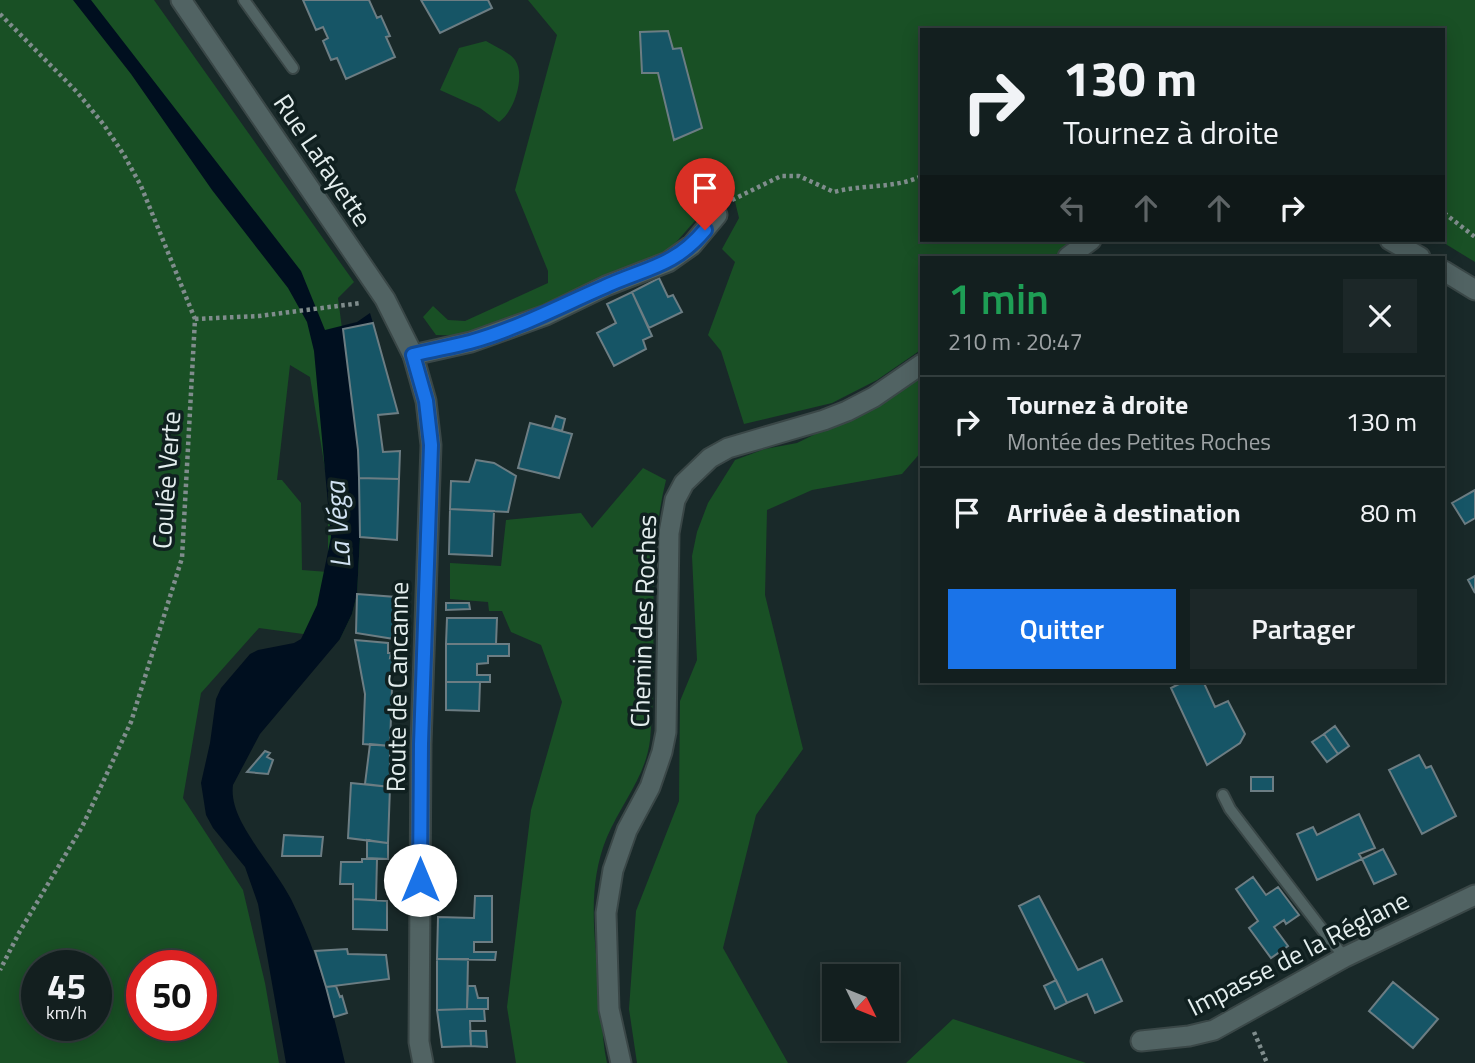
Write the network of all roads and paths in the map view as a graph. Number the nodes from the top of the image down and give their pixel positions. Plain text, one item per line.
1 (181, 0) edge
2 (244, 0) edge
3 (0, 15) edge
4 (293, 68) dead end
5 (920, 177) edge
6 (1445, 214) edge
7 (717, 215) joint
8 (1475, 237) edge
9 (1088, 242) edge
10 (1394, 242) edge
11 (1069, 256) edge
12 (1418, 256) edge
13 (1445, 272) edge
14 (1475, 290) edge
15 (345, 306) dead end
16 (195, 319) junction
17 (413, 355) junction
18 (920, 365) edge
19 (1223, 795) dead end
20 (1475, 895) edge
21 (1345, 957) junction
22 (0, 970) edge
23 (1245, 1012) junction
24 (1141, 1041) dead end
25 (423, 1063) edge
26 (621, 1063) edge
27 (1267, 1063) edge

1 - 17 street, Rue Lafayette
2 - 4 lane
3 - 16 path, Coulée Verte
5 - 7 path
6 - 8 path
7 - 17 street
9 - 11 street
10 - 12 street
13 - 14 street
15 - 16 path
16 - 22 path, Coulée Verte
17 - 25 street, Route de Cancanne
18 - 26 street, Chemin des Roches
19 - 21 lane
20 - 21 street, Impasse de la Réglane
21 - 23 street, Impasse de la Réglane
23 - 24 street, Impasse de la Réglane
23 - 27 path

